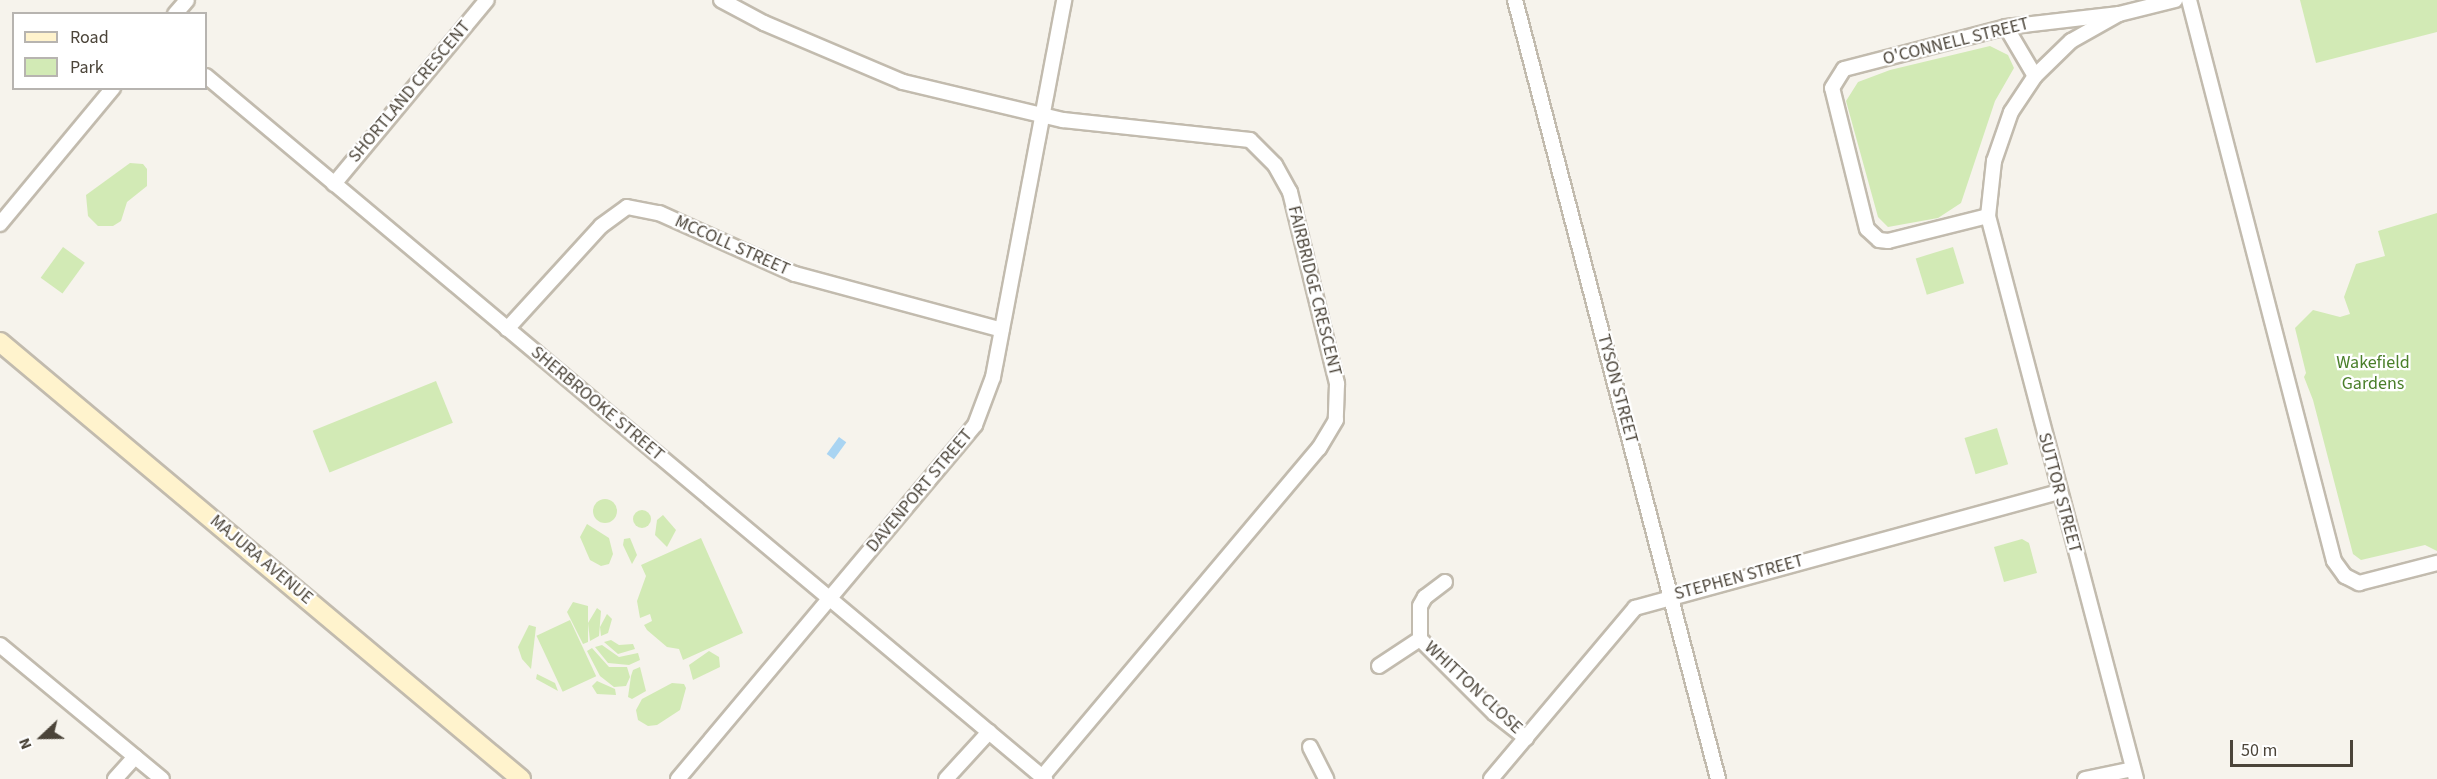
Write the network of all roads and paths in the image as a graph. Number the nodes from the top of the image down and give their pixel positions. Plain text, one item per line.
1 (187, 0) edge
2 (487, 0) edge
3 (722, 0) edge
4 (1064, 0) edge
5 (1515, 0) edge
6 (2175, 0) edge
7 (2189, 0) edge
8 (178, 12) edge
9 (2119, 14) junction
10 (2006, 27) junction
11 (2035, 76) junction
12 (207, 77) edge
13 (111, 90) edge
14 (1042, 116) junction
15 (334, 184) junction
16 (1988, 216) junction
17 (0, 224) edge
18 (507, 329) junction
19 (1002, 330) junction
20 (0, 342) edge
21 (2059, 492) junction
22 (2437, 563) edge
23 (1445, 582) dead end
24 (1672, 595) junction
25 (830, 599) junction
26 (1420, 639) junction
27 (0, 645) edge
28 (1379, 666) dead end
29 (989, 732) junction
30 (1526, 738) junction
31 (1310, 747) dead end
32 (135, 757) junction
33 (2134, 774) edge
34 (1043, 778) edge
35 (115, 779) edge
36 (162, 779) edge
37 (520, 779) edge
38 (678, 779) edge
39 (946, 779) edge
40 (1326, 779) edge
41 (1491, 779) edge
42 (1718, 779) edge
43 (2085, 779) edge

1 - 8 street
2 - 15 street, SHORTLAND CRESCENT
3 - 14 street
4 - 14 street, DAVENPORT STREET
5 - 24 street, TYSON STREET
6 - 9 street, O'CONNELL STREET
7 - 22 street
9 - 10 street, O'CONNELL STREET
9 - 11 street, SUTTOR STREET
10 - 11 street
10 - 16 street, O'CONNELL STREET
11 - 16 street, SUTTOR STREET
12 - 15 street, SHERBROOKE STREET
13 - 17 street
14 - 19 street, DAVENPORT STREET
14 - 34 street, FAIRBRIDGE CRESCENT
15 - 18 street, SHERBROOKE STREET
16 - 21 street, SUTTOR STREET
18 - 19 street, MCCOLL STREET
18 - 25 street, SHERBROOKE STREET
19 - 25 street, DAVENPORT STREET
20 - 37 main road, MAJURA AVENUE
21 - 24 street, STEPHEN STREET
21 - 33 street, SUTTOR STREET
23 - 26 street, WHITTON CLOSE
24 - 30 street, STEPHEN STREET
24 - 42 street, TYSON STREET
25 - 29 street, SHERBROOKE STREET
25 - 38 street, DAVENPORT STREET
26 - 28 street, WHITTON CLOSE
26 - 30 street, WHITTON CLOSE
27 - 32 street
29 - 34 street, SHERBROOKE STREET
29 - 39 street
30 - 41 street, STEPHEN STREET
31 - 40 street
32 - 35 street
32 - 36 street
33 - 43 street, SUTTOR STREET

